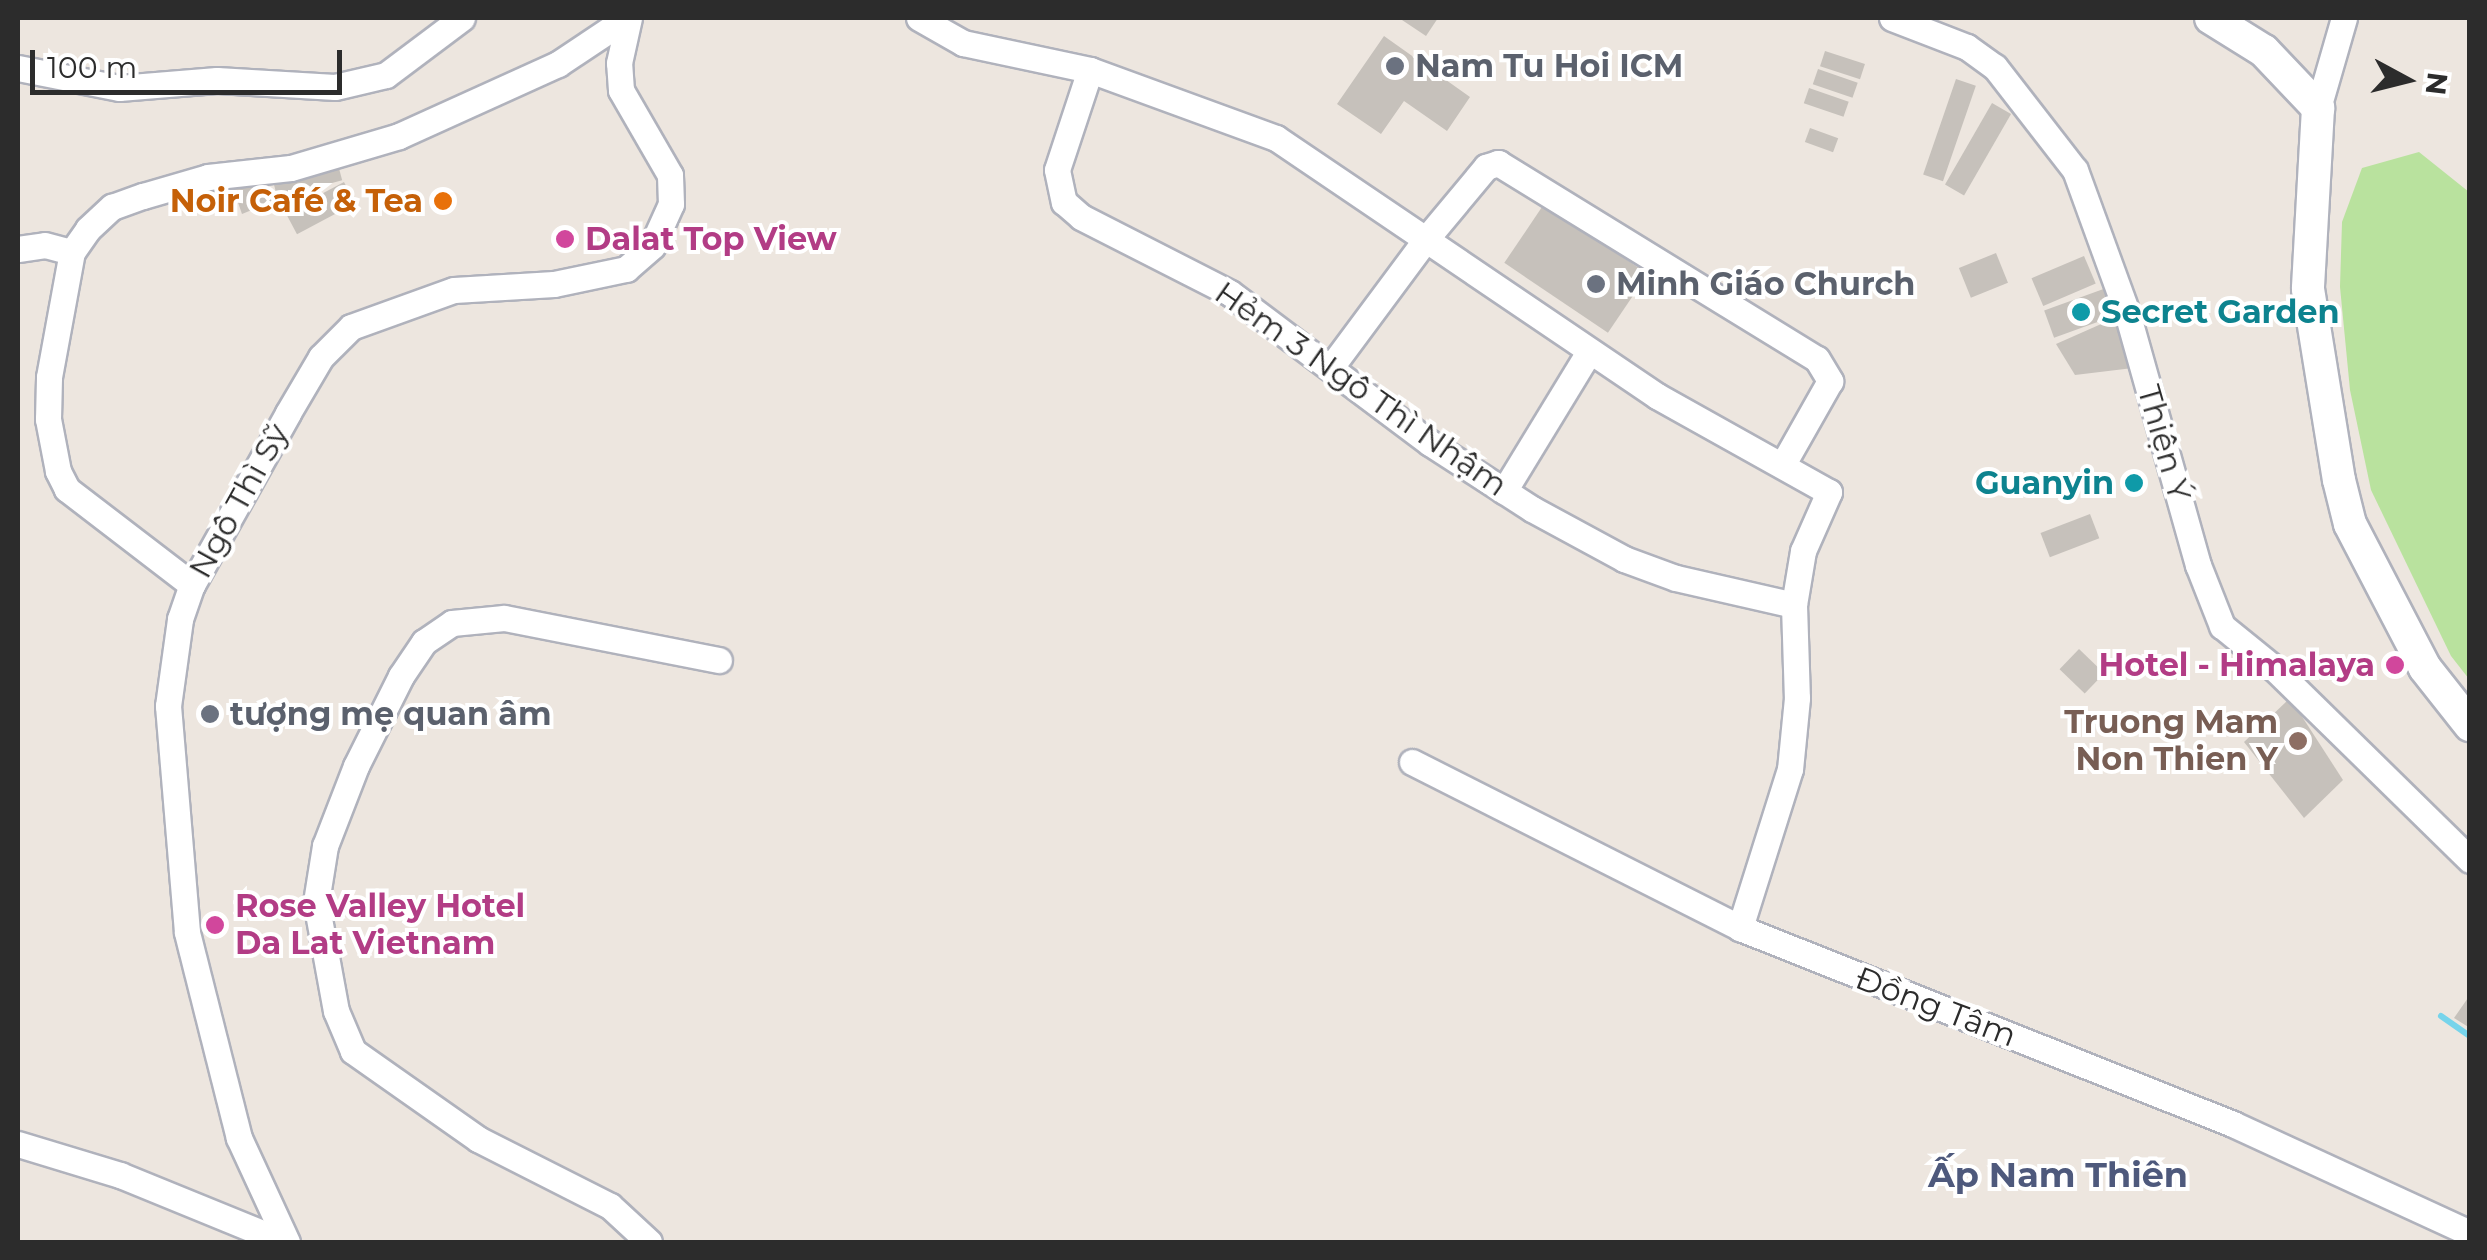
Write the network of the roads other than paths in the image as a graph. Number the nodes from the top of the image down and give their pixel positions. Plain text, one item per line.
1 (462, 18) edge
2 (628, 18) edge
3 (919, 18) edge
4 (1892, 18) edge
5 (2212, 18) edge
6 (2344, 18) edge
7 (18, 68) edge
8 (1090, 70) junction
9 (2318, 108) junction
10 (1426, 239) junction
11 (18, 249) edge
12 (72, 252) junction
13 (1589, 352) junction
14 (1331, 367) junction
15 (1784, 464) junction
16 (1504, 491) junction
17 (192, 585) junction
18 (1794, 605) junction
19 (718, 660) dead end
20 (2470, 725) edge
21 (1412, 762) dead end
22 (2470, 860) edge
23 (1740, 928) junction
24 (18, 1144) edge
25 (2470, 1233) edge
26 (286, 1242) edge
27 (648, 1242) edge

1 - 7 street
2 - 12 street
2 - 17 street, Ngô Thì Sỹ
3 - 8 street
4 - 22 street, Thiện Ý
5 - 9 street
6 - 9 street
8 - 10 street
8 - 14 street, Hẻm 3 Ngô Thì Nhậm
9 - 20 street
10 - 13 street
10 - 14 street
10 - 15 street
11 - 12 street
12 - 17 street
13 - 15 street
13 - 16 street
14 - 16 street, Hẻm 3 Ngô Thì Nhậm
15 - 18 street
16 - 18 street, Hẻm 3 Ngô Thì Nhậm
17 - 26 street, Ngô Thì Sỹ
18 - 23 street
19 - 27 street
21 - 23 street, Đồng Tâm
23 - 25 street, Đồng Tâm
24 - 26 street

